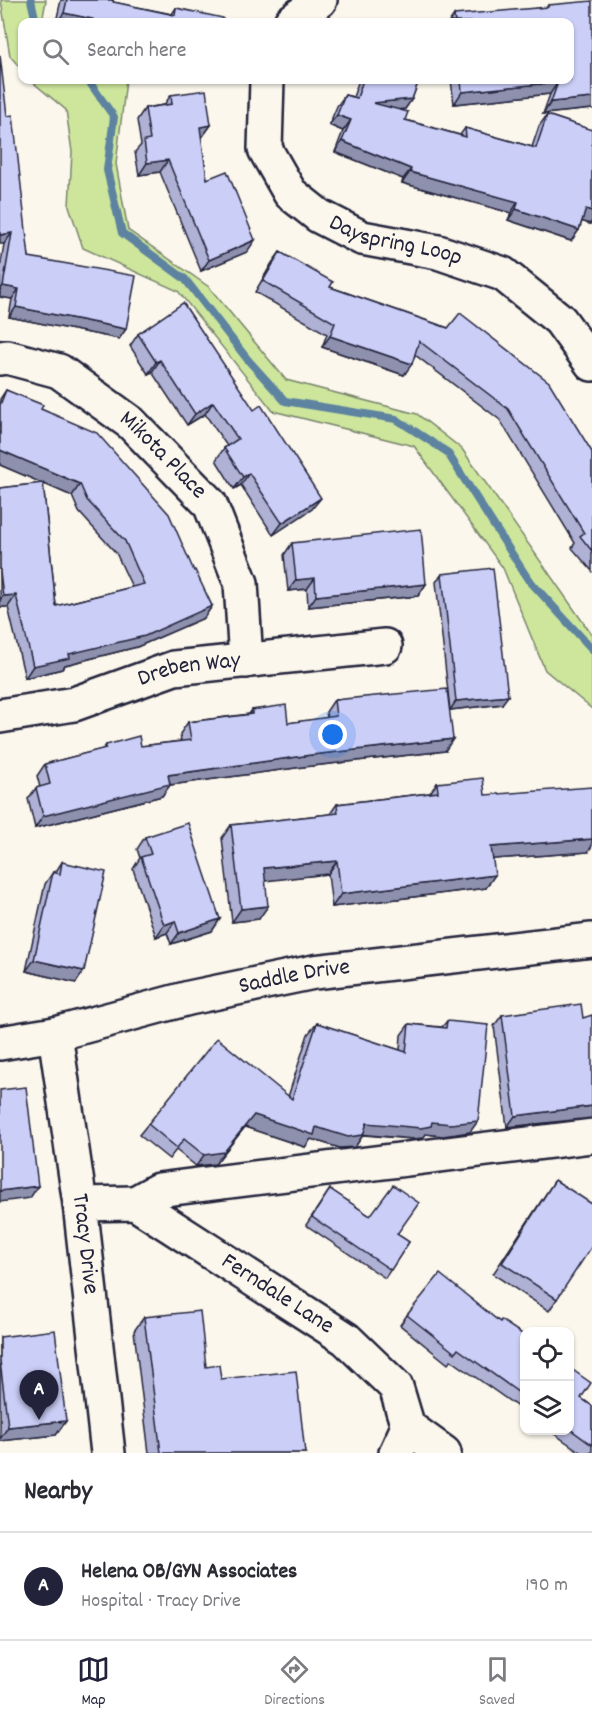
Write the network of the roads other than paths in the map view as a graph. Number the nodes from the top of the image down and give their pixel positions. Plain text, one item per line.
1 (320, 0) edge
2 (296, 18) edge
3 (267, 84) edge
4 (0, 358) edge
5 (592, 364) edge
6 (385, 646) dead end
7 (246, 661) junction
8 (0, 716) edge
9 (592, 940) edge
10 (55, 1034) junction
11 (0, 1043) edge
12 (592, 1136) edge
13 (135, 1203) junction
14 (80, 1204) junction
15 (402, 1440) edge
16 (108, 1453) edge
17 (444, 1453) edge

1 - 2 street
3 - 5 street, Dayspring Loop
4 - 7 street, Mikota Place
6 - 7 street, Dreben Way
7 - 8 street, Dreben Way
9 - 10 street, Saddle Drive
10 - 11 street, Saddle Drive
10 - 14 street, Tracy Drive
12 - 13 street
13 - 14 street
13 - 15 street, Ferndale Lane
14 - 16 street, Tracy Drive
15 - 17 street

